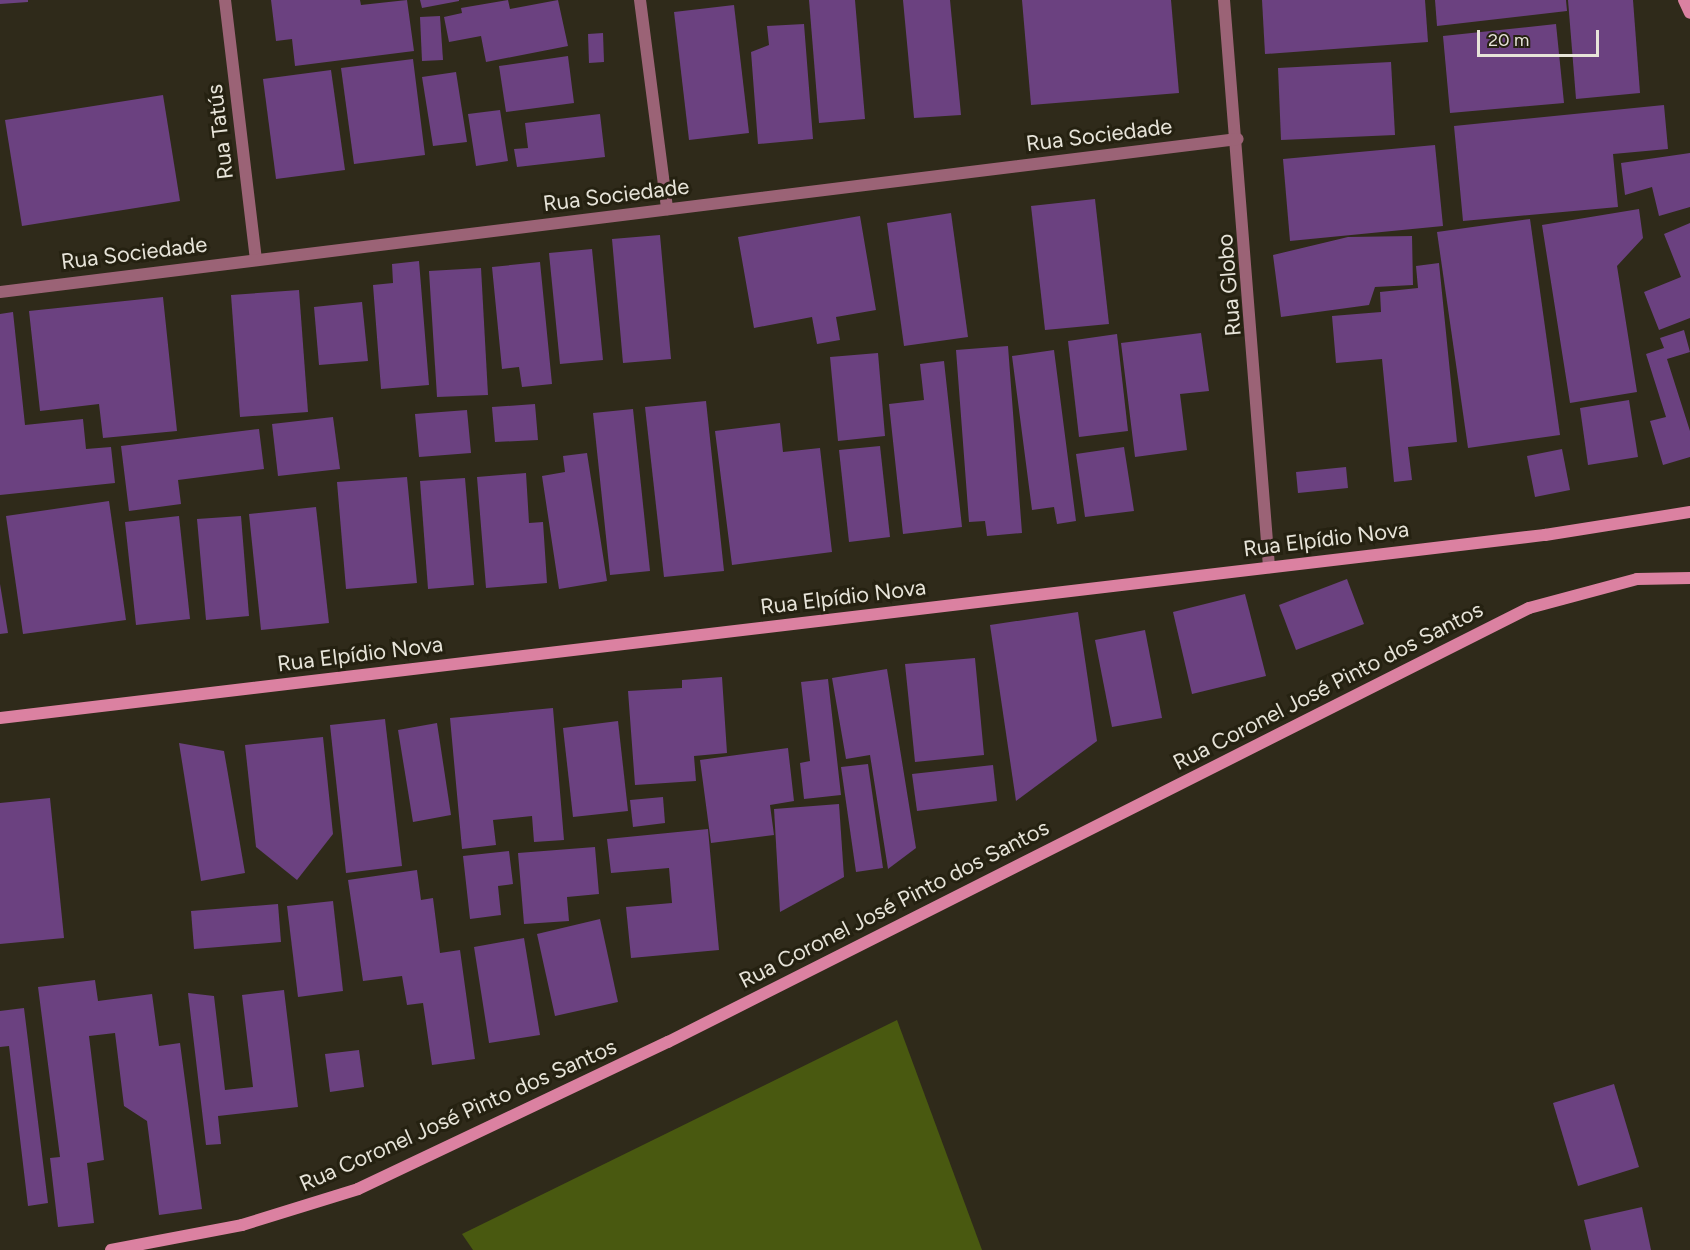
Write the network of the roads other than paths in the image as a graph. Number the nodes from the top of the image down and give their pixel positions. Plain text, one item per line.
1 (225, 0) edge
2 (640, 0) edge
3 (1224, 0) edge
4 (1684, 0) edge
5 (1690, 14) edge
6 (1238, 139) junction
7 (667, 209) junction
8 (256, 259) junction
9 (0, 292) edge
10 (1690, 512) edge
11 (1269, 567) junction
12 (1689, 578) edge
13 (0, 718) edge
14 (127, 1249) edge
15 (111, 1250) edge

1 - 8 street, Rua Tatús
2 - 7 street
3 - 6 street, Rua Globo
4 - 5 street
6 - 7 street, Rua Sociedade
6 - 11 street, Rua Globo
7 - 8 street, Rua Sociedade
8 - 9 street, Rua Sociedade
10 - 11 street, Rua Elpídio Nova
11 - 13 street, Rua Elpídio Nova
12 - 14 street, Rua Coronel José Pinto dos Santos
14 - 15 street, Rua Coronel José Pinto dos Santos

